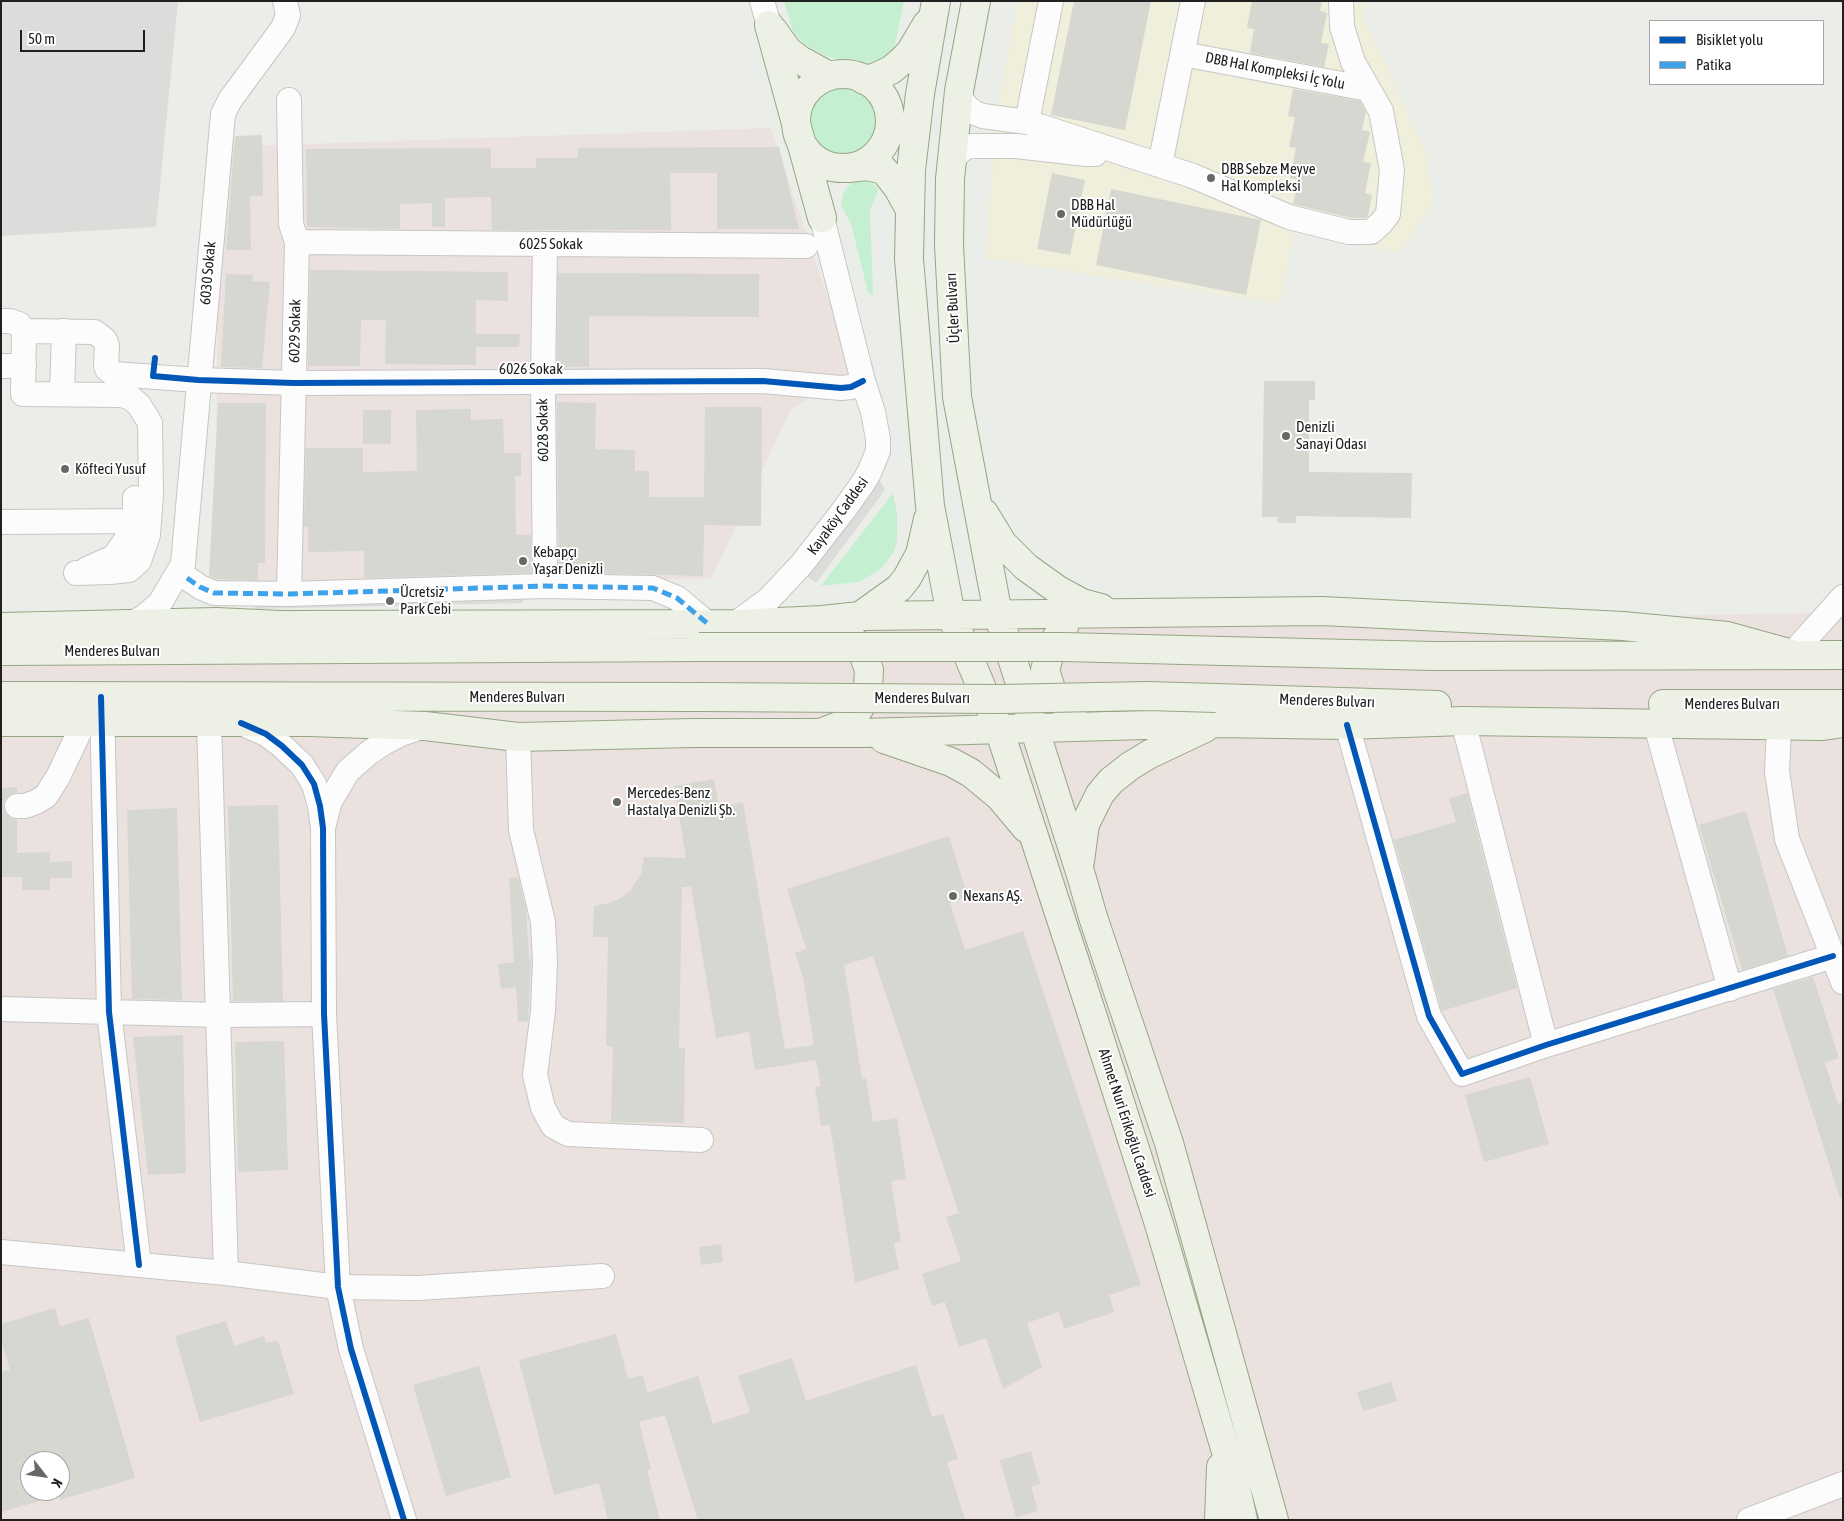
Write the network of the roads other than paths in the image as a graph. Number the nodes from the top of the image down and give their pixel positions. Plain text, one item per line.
1 (285, 1) edge
2 (976, 1) edge
3 (1051, 1) edge
4 (1193, 1) edge
5 (1342, 1) edge
6 (935, 6) edge
7 (766, 13) edge
8 (1183, 54) junction
9 (829, 76) junction
10 (864, 80) junction
11 (1368, 89) junction
12 (959, 92) junction
13 (289, 100) dead end
14 (1026, 122) junction
15 (797, 130) junction
16 (1118, 152) junction
17 (952, 163) junction
18 (1160, 166) junction
19 (850, 168) junction
20 (909, 208) junction
21 (827, 216) junction
22 (297, 242) junction
23 (545, 244) junction
24 (806, 246) dead end
25 (1, 321) edge
26 (24, 331) junction
27 (64, 331) junction
28 (12, 366) edge
29 (198, 380) junction
30 (863, 381) junction
31 (543, 382) junction
32 (294, 383) junction
33 (62, 394) junction
34 (139, 405) junction
35 (975, 498) junction
36 (930, 506) junction
37 (134, 521) junction
38 (1, 522) edge
39 (185, 571) junction
40 (545, 586) junction
41 (289, 594) junction
42 (1843, 597) edge
43 (1114, 612) junction
44 (951, 614) junction
45 (998, 614) junction
46 (860, 616) junction
47 (822, 620) junction
48 (236, 624) junction
49 (735, 624) junction
50 (127, 625) junction
51 (1, 627) edge
52 (703, 635) junction
53 (1, 651) edge
54 (1792, 654) junction
55 (1843, 655) edge
56 (1, 696) edge
57 (1843, 704) edge
58 (1216, 710) junction
59 (96, 713) junction
60 (1780, 714) junction
61 (1463, 720) junction
62 (1, 722) edge
63 (209, 722) junction
64 (1655, 722) junction
65 (242, 723) junction
66 (1843, 723) edge
67 (1347, 725) junction
68 (425, 726) junction
69 (1101, 727) junction
70 (1033, 729) junction
71 (999, 730) junction
72 (822, 733) junction
73 (863, 733) junction
74 (518, 737) junction
75 (17, 806) dead end
76 (323, 828) junction
77 (1034, 840) junction
78 (1081, 875) junction
79 (1833, 956) junction
80 (1843, 982) edge
81 (1730, 989) junction
82 (1, 1009) edge
83 (109, 1012) junction
84 (324, 1014) junction
85 (219, 1015) junction
86 (1546, 1045) junction
87 (701, 1140) dead end
88 (1, 1252) edge
89 (139, 1265) junction
90 (226, 1273) junction
91 (602, 1276) dead end
92 (338, 1286) junction
93 (1221, 1438) junction
94 (1843, 1484) edge
95 (1266, 1494) junction
96 (404, 1520) edge
97 (1219, 1520) edge
98 (1244, 1520) edge
99 (1274, 1520) edge
100 (1281, 1520) edge
101 (1749, 1520) edge

1 - 29 street, 6030 Sokak
2 - 12 main road, Üçler Bulvarı
3 - 14 street
4 - 8 street
5 - 11 street, DBB Hal Kompleksi İç Yolu
6 - 10 main road
6 - 20 main road
7 - 9 main road
7 - 15 main road
8 - 11 street, DBB Hal Kompleksi İç Yolu
8 - 18 street
9 - 10 main road
9 - 15 main road
10 - 19 main road
11 - 18 street, DBB Hal Kompleksi İç Yolu
12 - 14 street, DBB Hal Kompleksi İç Yolu
12 - 17 main road, Üçler Bulvarı
13 - 22 street, 6029 Sokak
14 - 16 street, DBB Hal Kompleksi İç Yolu
15 - 19 main road
15 - 21 main road
16 - 17 street, DBB Hal Kompleksi İç Yolu
16 - 18 street, DBB Hal Kompleksi İç Yolu
17 - 35 main road, Üçler Bulvarı
19 - 20 main road
19 - 21 main road
20 - 36 main road
21 - 30 street, Kayaköy Caddesi
22 - 23 street, 6025 Sokak
22 - 32 street, 6029 Sokak
23 - 24 street, 6025 Sokak
23 - 31 street, 6028 Sokak
25 - 26 street
26 - 27 street
26 - 28 street
27 - 29 street, 6026 Sokak
27 - 33 street
28 - 33 street
29 - 32 street, 6026 Sokak
29 - 39 street, 6030 Sokak
30 - 31 street, 6026 Sokak
30 - 49 street, Kayaköy Caddesi
31 - 32 street, 6026 Sokak
31 - 40 street, 6028 Sokak
32 - 41 street, 6029 Sokak
33 - 34 street
34 - 37 street
34 - 37 street
35 - 43 main road
35 - 45 main road, Üçler Bulvarı
36 - 44 main road
36 - 46 main road
37 - 38 street
39 - 41 street
39 - 48 street
39 - 50 street, 6030 Sokak
40 - 41 street
40 - 52 street
42 - 54 street
43 - 45 main road
43 - 54 main road
43 - 69 main road
44 - 45 main road
44 - 46 main road
44 - 71 main road, Ahmet Nuri Erikoğlu Caddesi
45 - 70 main road, Üçler Bulvarı
46 - 47 main road
47 - 49 main road
47 - 72 main road
48 - 50 main road
48 - 52 main road
49 - 52 main road
50 - 51 main road
52 - 53 main road, Menderes Bulvarı
52 - 54 main road, Menderes Bulvarı, bridge
54 - 55 main road, Menderes Bulvarı
56 - 59 main road, Menderes Bulvarı
57 - 60 main road, Menderes Bulvarı
58 - 59 main road, Menderes Bulvarı, bridge
58 - 60 main road, Menderes Bulvarı
58 - 67 main road
58 - 69 main road
58 - 78 main road
59 - 62 main road
59 - 63 main road
59 - 75 street
59 - 83 street
60 - 64 main road
60 - 66 main road
60 - 79 street
61 - 64 main road
61 - 67 main road
61 - 86 street
63 - 65 main road
63 - 85 street
64 - 81 street
65 - 68 main road
65 - 76 street
67 - 86 street
68 - 74 main road
68 - 76 street
69 - 70 main road
70 - 71 main road
70 - 78 main road
71 - 73 main road
71 - 77 main road, Ahmet Nuri Erikoğlu Caddesi
72 - 73 main road
72 - 74 main road
73 - 77 main road
74 - 87 street
76 - 84 street
77 - 93 main road, Ahmet Nuri Erikoğlu Caddesi
78 - 95 main road
79 - 80 street
79 - 81 street
81 - 86 street
82 - 83 street
83 - 85 street
83 - 89 street
84 - 85 street
84 - 92 street
85 - 90 street
88 - 89 street
89 - 90 street
90 - 92 street
91 - 92 street
92 - 96 street
93 - 97 main road
93 - 98 main road, Ahmet Nuri Erikoğlu Caddesi
94 - 101 street
95 - 99 main road
95 - 100 main road

